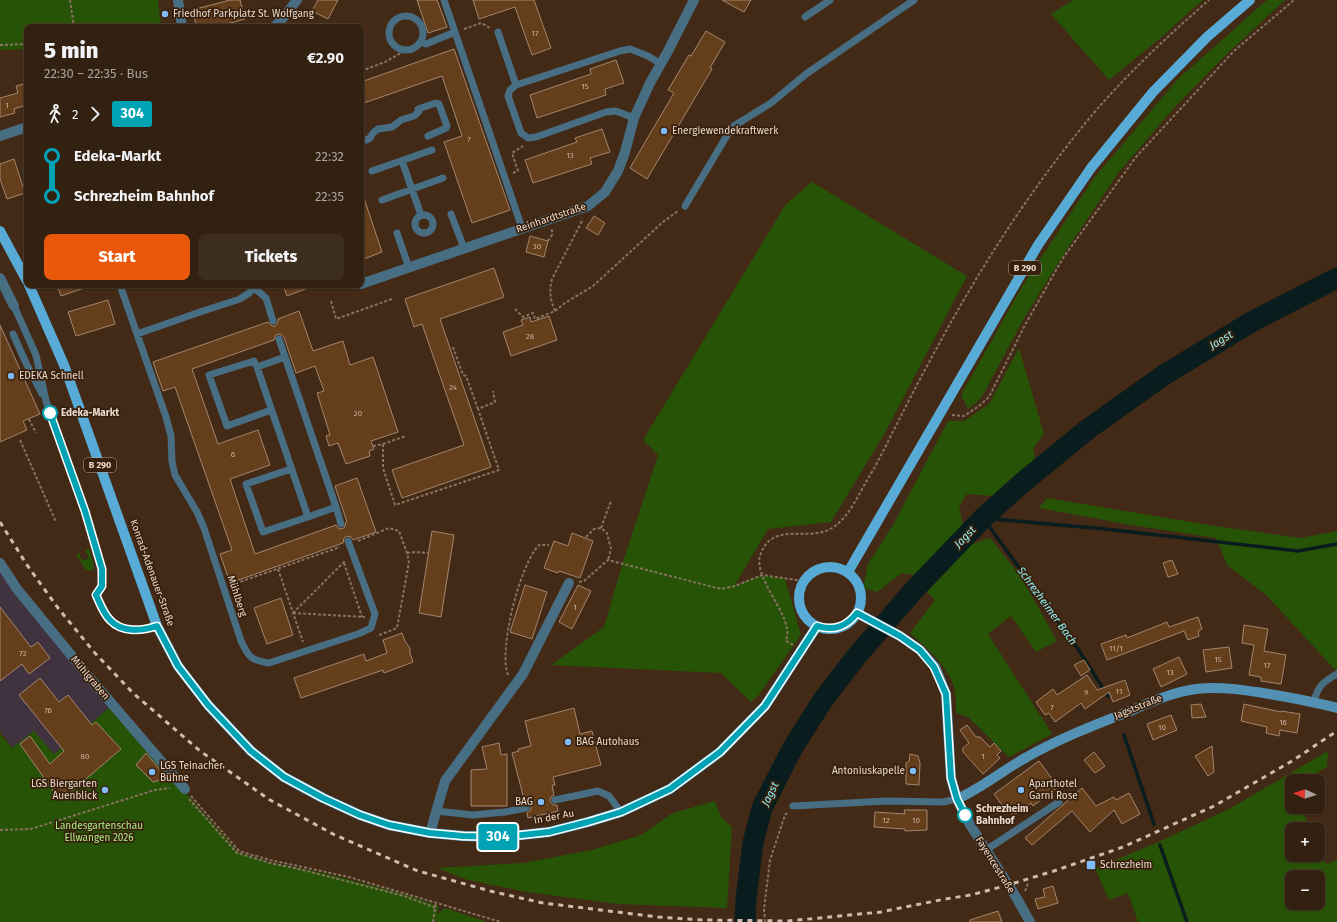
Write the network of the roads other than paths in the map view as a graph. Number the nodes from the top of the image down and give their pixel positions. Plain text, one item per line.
1 (178, 0) edge
2 (297, 0) edge
3 (444, 0) edge
4 (694, 0) edge
5 (830, 0) edge
6 (914, 0) edge
7 (1250, 0) edge
8 (805, 17) dead end
9 (182, 24) edge
10 (277, 24) edge
11 (455, 32) junction
12 (498, 32) dead end
13 (420, 42) junction
14 (661, 64) junction
15 (516, 85) junction
16 (634, 118) junction
17 (24, 127) edge
18 (0, 136) edge
19 (428, 136) dead end
20 (366, 140) dead end
21 (432, 150) dead end
22 (402, 161) junction
23 (372, 171) dead end
24 (442, 178) dead end
25 (412, 189) junction
26 (382, 200) dead end
27 (685, 206) road end
28 (451, 214) dead end
29 (422, 215) dead end
30 (522, 228) junction
31 (0, 231) edge
32 (397, 233) dead end
33 (464, 248) junction
34 (409, 268) junction
35 (24, 276) edge
36 (0, 278) edge
37 (364, 283) edge
38 (30, 288) edge
39 (121, 288) edge
40 (253, 288) edge
41 (255, 288) edge
42 (14, 306) joint
43 (273, 320) dead end
44 (13, 334) dead end
45 (137, 334) junction
46 (279, 339) dead end
47 (285, 357) junction
48 (257, 367) junction
49 (46, 401) junction
50 (272, 410) junction
51 (291, 468) junction
52 (336, 507) junction
53 (308, 518) junction
54 (341, 524) dead end
55 (349, 543) road end
56 (0, 563) edge
57 (848, 572) junction
58 (569, 583) road end
59 (857, 613) junction
60 (157, 626) junction
61 (817, 626) junction
62 (1337, 674) edge
63 (1314, 702) junction
64 (1337, 708) edge
65 (182, 789) road end
66 (957, 799) junction
67 (555, 800) dead end
68 (1059, 802) dead end
69 (793, 806) road end
70 (526, 808) dead end
71 (436, 811) junction
72 (621, 812) junction
73 (430, 833) junction
74 (986, 850) junction
75 (1030, 922) edge

1 - 9 street
2 - 10 street
3 - 11 lane
4 - 14 street, Reinhardtstraße
5 - 8 lane
6 - 27 lane
7 - 57 main road, B 290
11 - 13 lane
11 - 30 lane
12 - 15 lane
13 - 13 lane
14 - 15 lane
14 - 16 street, Reinhardtstraße
15 - 16 lane
16 - 30 street, Reinhardtstraße
17 - 18 street
19 - 20 lane
21 - 22 lane
22 - 23 lane
22 - 25 lane
24 - 25 lane
25 - 26 lane
25 - 29 lane
28 - 33 lane
30 - 33 street, Reinhardtstraße
31 - 35 main road
32 - 34 lane
33 - 34 street, Reinhardtstraße
34 - 37 street, Reinhardtstraße
36 - 42 street
38 - 60 main road, Konrad-Adenauer-Straße / B 290
39 - 45 lane, Mühlberg
40 - 45 lane
41 - 43 lane
42 - 49 lane
44 - 49 lane
45 - 55 lane, Mühlberg
46 - 47 lane
47 - 48 lane
47 - 52 lane
48 - 50 lane
48 - 50 lane
49 - 60 lane
50 - 51 lane
51 - 53 lane
51 - 53 lane
52 - 53 lane
52 - 54 lane
56 - 65 street, Mühlgraben
57 - 59 main road
57 - 61 main road
58 - 71 street
59 - 61 main road
59 - 66 main road, Fayencestraße
60 - 73 main road, Konrad-Adenauer-Straße / B 290
61 - 72 main road, In der Au / B 290
62 - 63 lane
63 - 64 main road, Jagststraße
63 - 66 main road, Jagststraße
66 - 69 lane
66 - 74 street, Fayencestraße
67 - 72 lane
68 - 74 lane
70 - 71 lane
71 - 73 street
72 - 73 main road, In der Au / B 290
74 - 75 street, Fayencestraße

